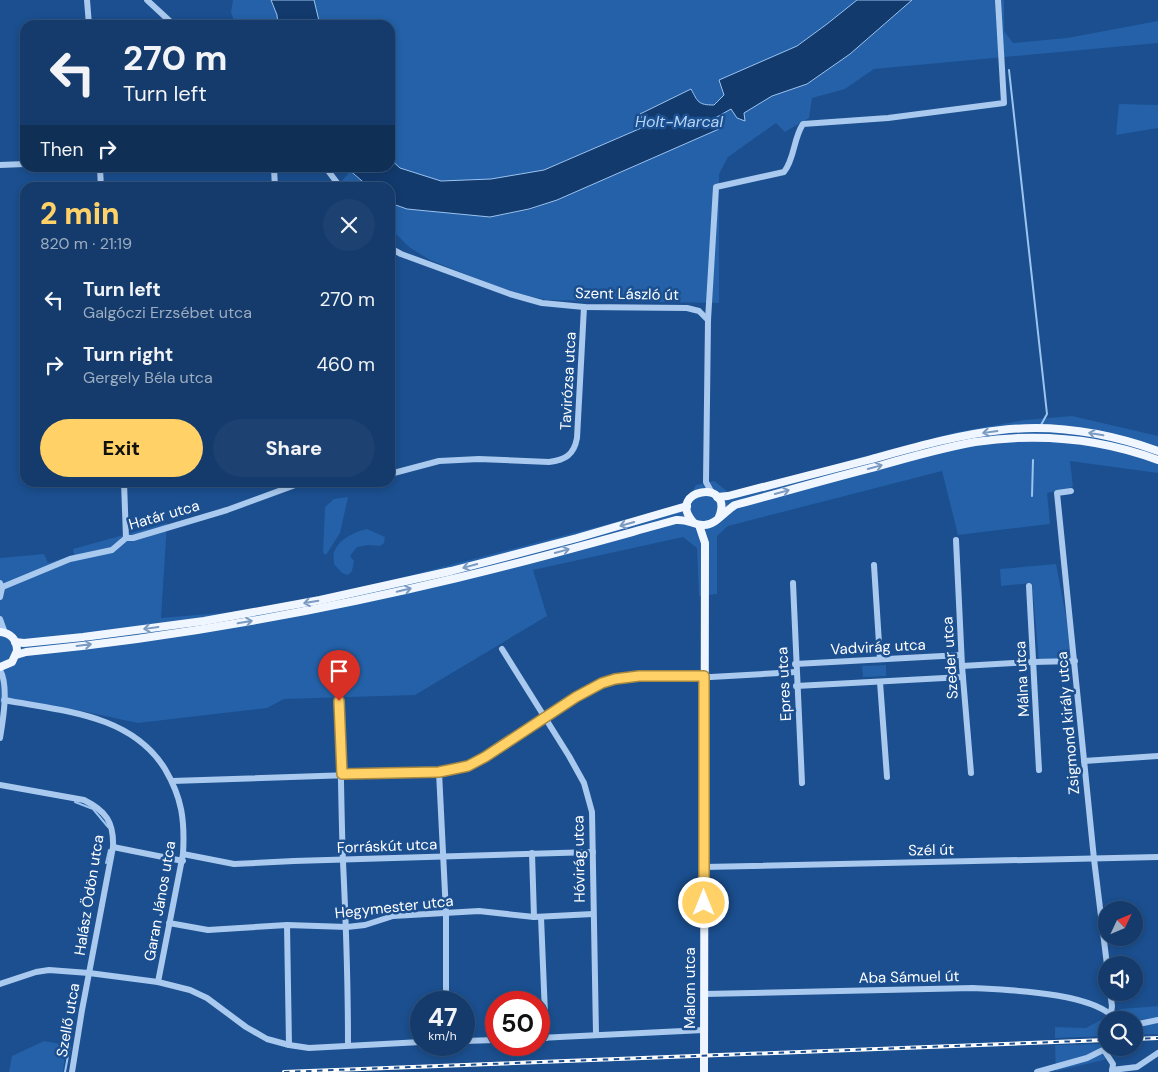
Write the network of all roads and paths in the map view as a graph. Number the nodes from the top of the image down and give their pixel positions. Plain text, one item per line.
1 (87, 0) edge
2 (148, 0) edge
3 (998, 0) edge
4 (89, 20) edge
5 (169, 20) edge
6 (20, 164) edge
7 (0, 165) edge
8 (329, 172) edge
9 (337, 182) edge
10 (395, 251) edge
11 (584, 307) junction
12 (708, 320) junction
13 (1158, 450) edge
14 (1158, 460) edge
15 (395, 473) edge
16 (706, 482) junction
17 (124, 487) edge
18 (287, 487) edge
19 (1071, 491) dead end
20 (697, 493) junction
21 (714, 495) junction
22 (687, 506) junction
23 (719, 518) junction
24 (696, 523) junction
25 (710, 524) junction
26 (126, 538) junction
27 (956, 540) dead end
28 (705, 543) junction
29 (874, 565) dead end
30 (792, 583) dead end
31 (1, 586) edge
32 (1029, 586) dead end
33 (0, 597) edge
34 (0, 619) edge
35 (2, 632) edge
36 (15, 642) junction
37 (502, 648) dead end
38 (16, 655) junction
39 (961, 655) junction
40 (880, 659) junction
41 (1075, 661) junction
42 (1033, 662) junction
43 (795, 664) junction
44 (962, 666) junction
45 (1, 671) edge
46 (796, 672) junction
47 (704, 676) junction
48 (963, 677) junction
49 (880, 682) junction
50 (796, 686) junction
51 (4, 700) junction
52 (339, 701) dead end
53 (544, 718) junction
54 (0, 738) edge
55 (1158, 756) edge
56 (1084, 761) junction
57 (1039, 770) dead end
58 (439, 772) junction
59 (971, 773) dead end
60 (342, 774) junction
61 (886, 777) dead end
62 (172, 780) junction
63 (802, 783) dead end
64 (0, 785) edge
65 (113, 847) junction
66 (593, 852) junction
67 (532, 853) junction
68 (183, 857) junction
69 (442, 857) junction
70 (1158, 857) edge
71 (1094, 859) junction
72 (343, 860) junction
73 (704, 867) junction
74 (446, 913) junction
75 (593, 914) junction
76 (534, 917) junction
77 (541, 917) junction
78 (169, 923) junction
79 (287, 925) junction
80 (347, 926) junction
81 (1106, 956) edge
82 (89, 973) junction
83 (158, 982) junction
84 (0, 984) edge
85 (446, 991) edge
86 (542, 991) edge
87 (704, 994) junction
88 (1108, 1011) edge
89 (1158, 1020) edge
90 (1143, 1023) edge
91 (704, 1030) junction
92 (596, 1034) junction
93 (550, 1037) edge
94 (410, 1042) edge
95 (289, 1045) junction
96 (348, 1045) junction
97 (1098, 1052) edge
98 (1158, 1053) edge
99 (1109, 1056) edge
100 (1112, 1071) edge
101 (72, 1072) edge
102 (704, 1072) edge
103 (1037, 1072) edge

1 - 4 street
2 - 5 street
3 - 12 street
6 - 7 street
8 - 9 street
10 - 11 street, Szent László út
11 - 12 street, Szent László út
11 - 15 street, Tavirózsa utca
12 - 16 street
13 -> 21 main road
23 -> 14 main road
16 - 20 street
16 - 21 street
17 - 26 street
18 - 26 street, Határ utca
19 - 41 street, Zsigmond király utca
20 - 21 main road
20 - 22 main road
21 - 23 main road
22 - 24 main road
22 -> 36 main road
23 - 25 main road
24 - 25 main road
24 - 28 main road
38 -> 24 main road
25 - 28 main road
26 - 31 street, Határ utca
27 - 39 street, Szeder utca
28 - 47 main road, Malom utca
29 - 40 street
30 - 43 street, Epres utca
31 - 33 street
32 - 42 street, Málna utca
34 - 35 street
35 - 36 main road
36 - 38 main road
37 - 53 street, Hóvirág utca
38 - 45 main road
39 - 40 street, Vadvirág utca
39 - 44 street, Szeder utca
40 - 43 street, Vadvirág utca
41 - 42 street
41 - 56 street, Zsigmond király utca
42 - 44 street
42 - 57 street, Málna utca
43 - 46 street, Epres utca
44 - 48 street, Szeder utca
45 - 51 street
46 - 47 street
46 - 50 street, Epres utca
47 - 53 street
47 - 73 main road, Malom utca
48 - 49 street
48 - 59 street, Szeder utca
49 - 50 street
49 - 61 street
50 - 63 street, Epres utca
51 - 54 street
51 - 62 street, Garan János utca
52 - 60 street
53 - 58 street
53 - 66 street, Hóvirág utca
55 - 56 street
56 - 71 street, Zsigmond király utca
58 - 60 street
58 - 69 street
60 - 62 street
60 - 72 street
62 - 68 street, Garan János utca
64 - 65 street, Halász Ödön utca
65 - 68 street, Forráskút utca
65 - 82 street, Halász Ödön utca
66 - 67 street, Forráskút utca
66 - 75 street, Hóvirág utca
67 - 69 street, Forráskút utca
67 - 76 street
68 - 72 street, Forráskút utca
68 - 78 street, Garan János utca
69 - 72 street, Forráskút utca
69 - 74 street
70 - 71 street, Szél út
71 - 73 street, Szél út
71 - 81 street, Zsigmond király utca
72 - 80 street
73 - 87 main road, Malom utca
74 - 76 street, Hegymester utca
74 - 80 street, Hegymester utca
74 - 85 street
75 - 77 street, Hegymester utca
75 - 92 street, Hóvirág utca
76 - 77 street, Hegymester utca
77 - 86 street
78 - 79 street, Hegymester utca
78 - 83 street, Garan János utca
79 - 80 street, Hegymester utca
79 - 95 street
80 - 96 street
82 - 83 street
82 - 84 street
82 - 101 street, Szellő utca
83 - 95 street
87 - 88 street, Aba Sámuel út
87 - 91 main road, Malom utca
89 - 90 street
91 - 92 street
91 - 102 main road, Malom utca
92 - 93 street
94 - 96 street
95 - 96 street
97 - 103 street
98 - 100 street
99 - 100 street

